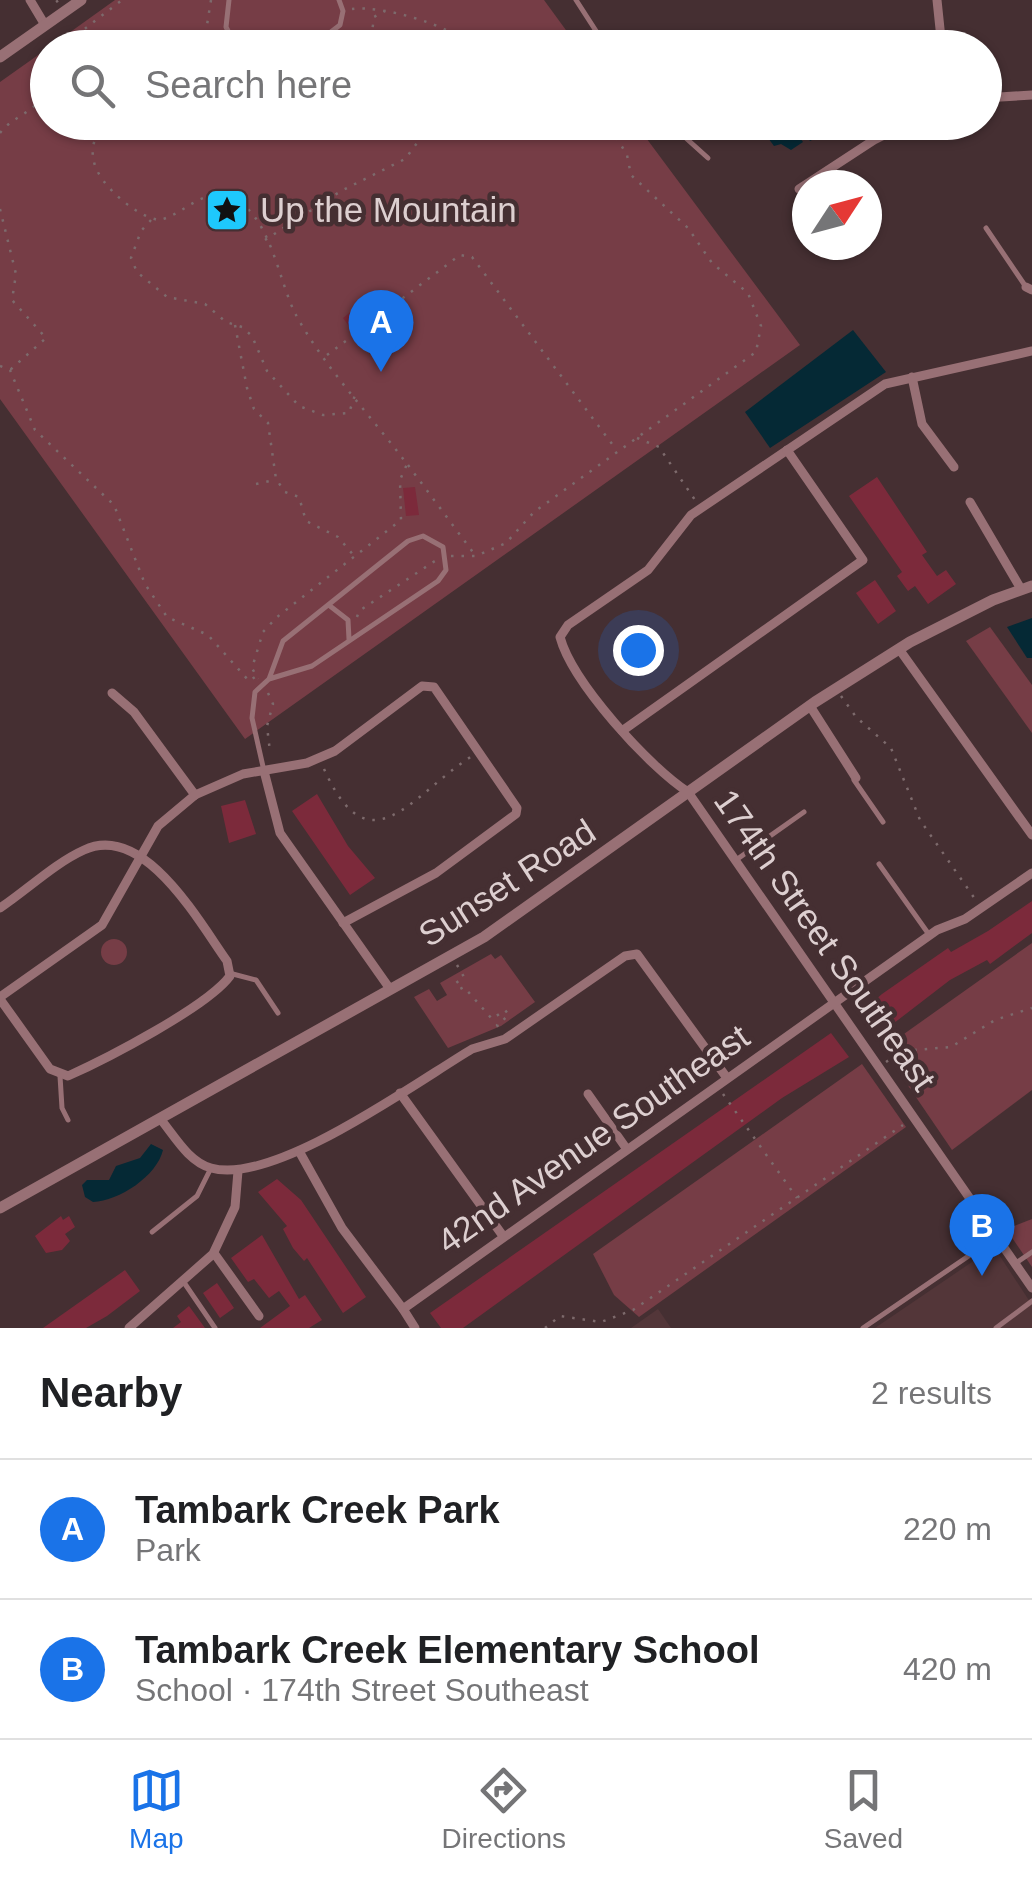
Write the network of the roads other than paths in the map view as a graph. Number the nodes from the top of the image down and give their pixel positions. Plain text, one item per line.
1 (30, 0) edge
2 (81, 0) edge
3 (229, 0) edge
4 (339, 0) edge
5 (576, 0) edge
6 (937, 0) edge
7 (45, 25) junction
8 (38, 30) edge
9 (228, 30) edge
10 (335, 30) edge
11 (595, 30) edge
12 (940, 30) edge
13 (30, 36) edge
14 (0, 57) edge
15 (1032, 95) edge
16 (1002, 97) edge
17 (688, 140) edge
18 (877, 140) edge
19 (708, 158) dead end
20 (828, 170) edge
21 (986, 228) dead end
22 (1029, 289) edge
23 (1032, 351) edge
24 (912, 376) junction
25 (787, 450) junction
26 (954, 467) dead end
27 (970, 502) dead end
28 (1027, 588) edge
29 (330, 606) junction
30 (349, 639) junction
31 (898, 649) junction
32 (269, 679) junction
33 (112, 693) dead end
34 (810, 706) junction
35 (622, 731) junction
36 (264, 771) junction
37 (856, 778) joint
38 (688, 792) junction
39 (195, 795) junction
40 (804, 812) dead end
41 (882, 822) dead end
42 (1032, 835) edge
43 (139, 855) junction
44 (736, 860) junction
45 (879, 864) dead end
46 (1032, 872) edge
47 (0, 908) edge
48 (343, 922) junction
49 (930, 936) junction
50 (230, 975) junction
51 (390, 989) junction
52 (0, 998) edge
53 (835, 1003) junction
54 (278, 1013) dead end
55 (60, 1076) junction
56 (727, 1078) junction
57 (400, 1092) junction
58 (588, 1094) dead end
59 (68, 1120) dead end
60 (162, 1120) junction
61 (626, 1148) junction
62 (299, 1151) junction
63 (210, 1168) junction
64 (238, 1171) junction
65 (2, 1204) edge
66 (152, 1232) dead end
67 (504, 1236) junction
68 (998, 1236) junction
69 (1032, 1252) edge
70 (214, 1253) junction
71 (1016, 1263) junction
72 (182, 1279) junction
73 (1032, 1288) edge
74 (1032, 1301) edge
75 (402, 1308) junction
76 (259, 1316) dead end
77 (129, 1328) edge
78 (216, 1328) edge
79 (416, 1328) edge
80 (863, 1328) edge
81 (996, 1328) edge

1 - 7 street
2 - 7 street
3 - 9 lane
4 - 10 lane
5 - 11 lane
6 - 12 street
7 - 8 street
13 - 14 street
15 - 16 street
17 - 19 lane
18 - 20 street
21 - 22 lane
23 - 24 street
24 - 25 street
24 - 26 street
25 - 35 street, 174th Street Southeast
25 - 35 street
27 - 28 street
28 - 31 street, Sunset Road
29 - 30 lane
29 - 30 lane
29 - 32 lane
30 - 32 lane
31 - 34 street, Sunset Road
31 - 42 street
32 - 36 lane
33 - 39 street
34 - 37 street
34 - 38 street, Sunset Road
35 - 38 street, 174th Street Southeast
36 - 39 street
36 - 48 street
36 - 48 street
37 - 41 lane
38 - 44 street, 174th Street Southeast
38 - 51 street, Sunset Road
39 - 43 street
40 - 44 lane
43 - 47 street
43 - 50 street
43 - 52 street
44 - 53 street, 174th Street Southeast
45 - 49 lane
46 - 49 street, 42nd Avenue Southeast
48 - 51 street
49 - 53 street, 42nd Avenue Southeast
50 - 54 lane
50 - 55 street
51 - 60 street, Sunset Road
52 - 55 street
53 - 56 street, 42nd Avenue Southeast
53 - 68 street, 174th Street Southeast
55 - 59 lane
56 - 57 street
56 - 61 street, 42nd Avenue Southeast
57 - 62 street
57 - 67 street
58 - 61 street
60 - 63 street
60 - 65 street, Sunset Road
61 - 67 street, 42nd Avenue Southeast
62 - 64 street
62 - 75 street
63 - 64 street
63 - 66 lane
64 - 70 street
67 - 75 street, 42nd Avenue Southeast
68 - 71 street, 174th Street Southeast
68 - 80 lane
69 - 71 lane
70 - 72 street
70 - 76 street
71 - 73 street, 174th Street Southeast
72 - 77 street
72 - 78 lane
74 - 81 lane
75 - 79 street

